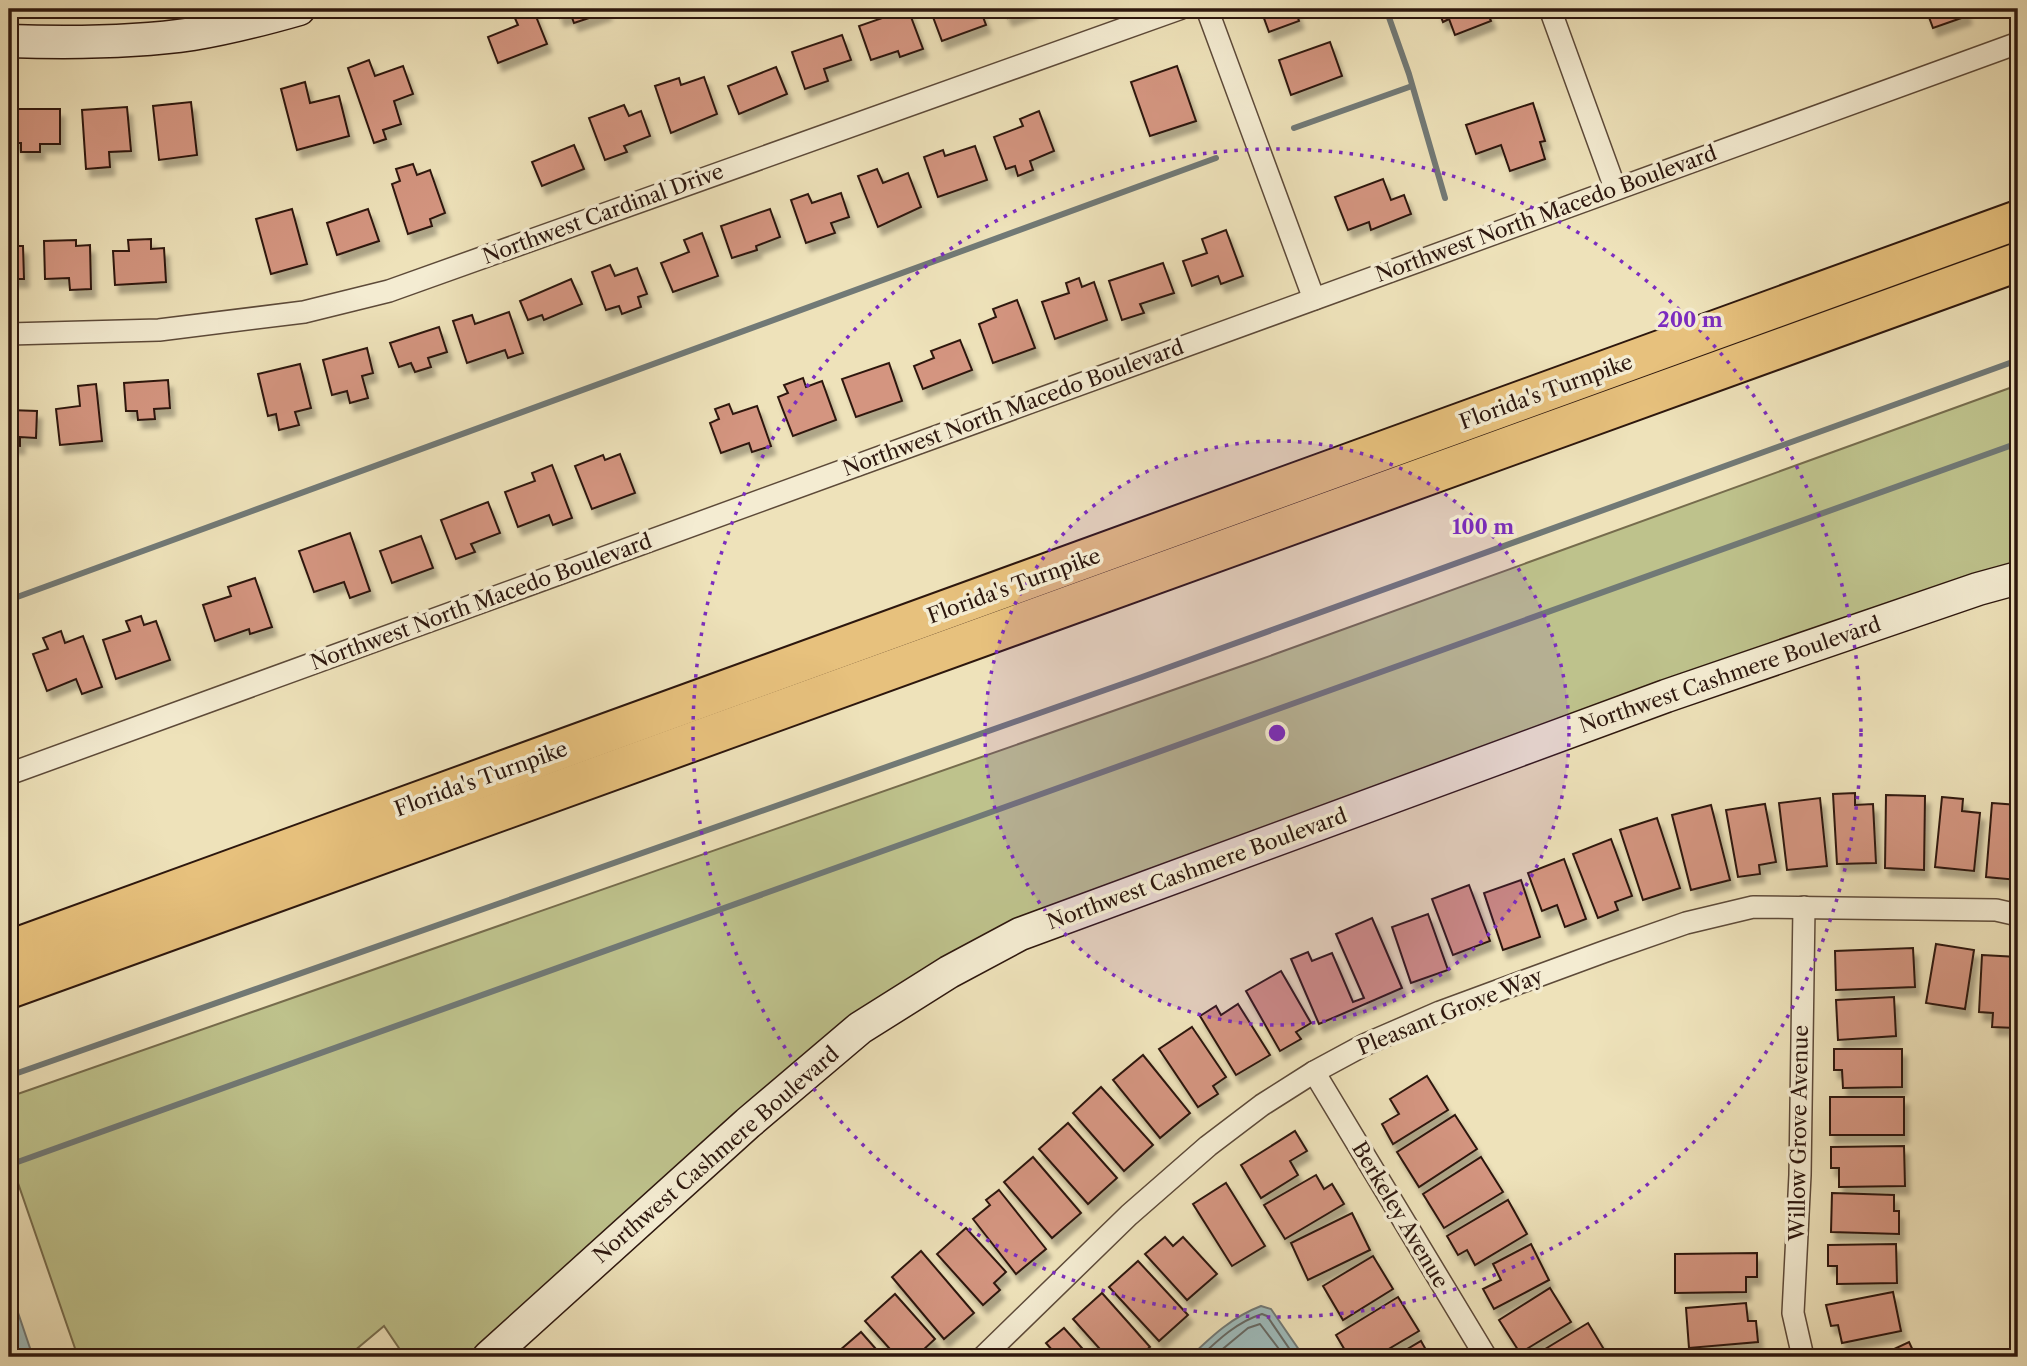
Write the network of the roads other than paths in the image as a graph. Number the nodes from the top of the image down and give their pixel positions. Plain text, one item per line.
1 (299, 9) edge
2 (1179, 9) edge
3 (1207, 9) edge
4 (1550, 9) edge
5 (9, 41) edge
6 (2018, 43) edge
7 (1615, 188) junction
8 (2018, 220) edge
9 (2018, 262) edge
10 (1314, 299) junction
11 (9, 334) edge
12 (2018, 578) edge
13 (9, 774) edge
14 (1804, 907) junction
15 (2018, 915) edge
16 (9, 950) edge
17 (9, 989) edge
18 (1314, 1072) junction
19 (489, 1357) edge
20 (983, 1357) edge
21 (1486, 1357) edge
22 (1803, 1357) edge

1 - 5 street
2 - 11 street, Northwest Cardinal Drive
3 - 10 street
4 - 7 street
6 - 7 street, Northwest North Macedo Boulevard
7 - 10 street, Northwest North Macedo Boulevard
8 - 16 highway, Florida's Turnpike
9 - 17 highway, Florida's Turnpike
10 - 13 street, Northwest North Macedo Boulevard
12 - 19 street, Northwest Cashmere Boulevard
14 - 15 street, Pleasant Grove Way
14 - 18 street, Pleasant Grove Way
14 - 22 street, Willow Grove Avenue
18 - 20 street, Pleasant Grove Way
18 - 21 street, Berkeley Avenue

